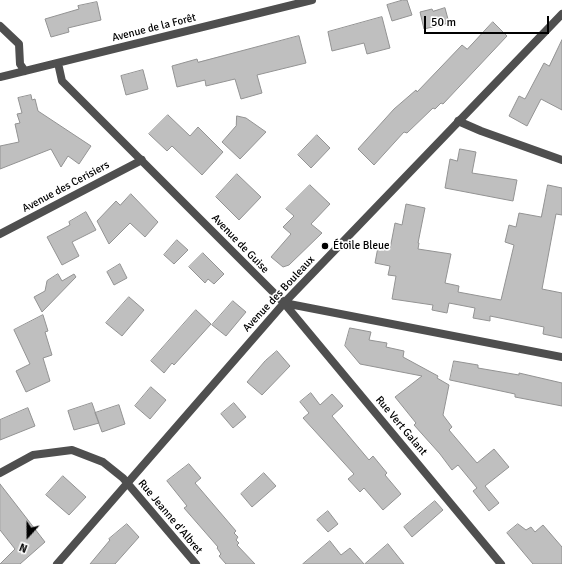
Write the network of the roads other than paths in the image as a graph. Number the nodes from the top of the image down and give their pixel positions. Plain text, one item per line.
1 (312, 0) edge
2 (562, 14) edge
3 (0, 26) edge
4 (58, 63) junction
5 (25, 71) junction
6 (0, 77) edge
7 (458, 121) junction
8 (142, 160) junction
9 (562, 160) edge
10 (0, 234) edge
11 (284, 303) junction
12 (562, 357) edge
13 (0, 473) edge
14 (128, 484) junction
15 (57, 564) edge
16 (196, 564) edge
17 (501, 564) edge

1 - 4 street, Avenue de la Forêt
2 - 7 street, Avenue des Bouleaux
3 - 5 street
4 - 5 street, Avenue de la Forêt
4 - 8 street, Avenue de Guise
5 - 6 street, Avenue de la Forêt
7 - 9 street
7 - 11 street, Avenue des Bouleaux
8 - 10 street, Avenue des Cerisiers
8 - 11 street, Avenue de Guise
11 - 12 street
11 - 14 street, Avenue des Bouleaux
11 - 17 street, Rue Vert Galant
13 - 14 street, Rue Jeanne d'Albret
14 - 15 street, Avenue des Bouleaux
14 - 16 street, Rue Jeanne d'Albret

